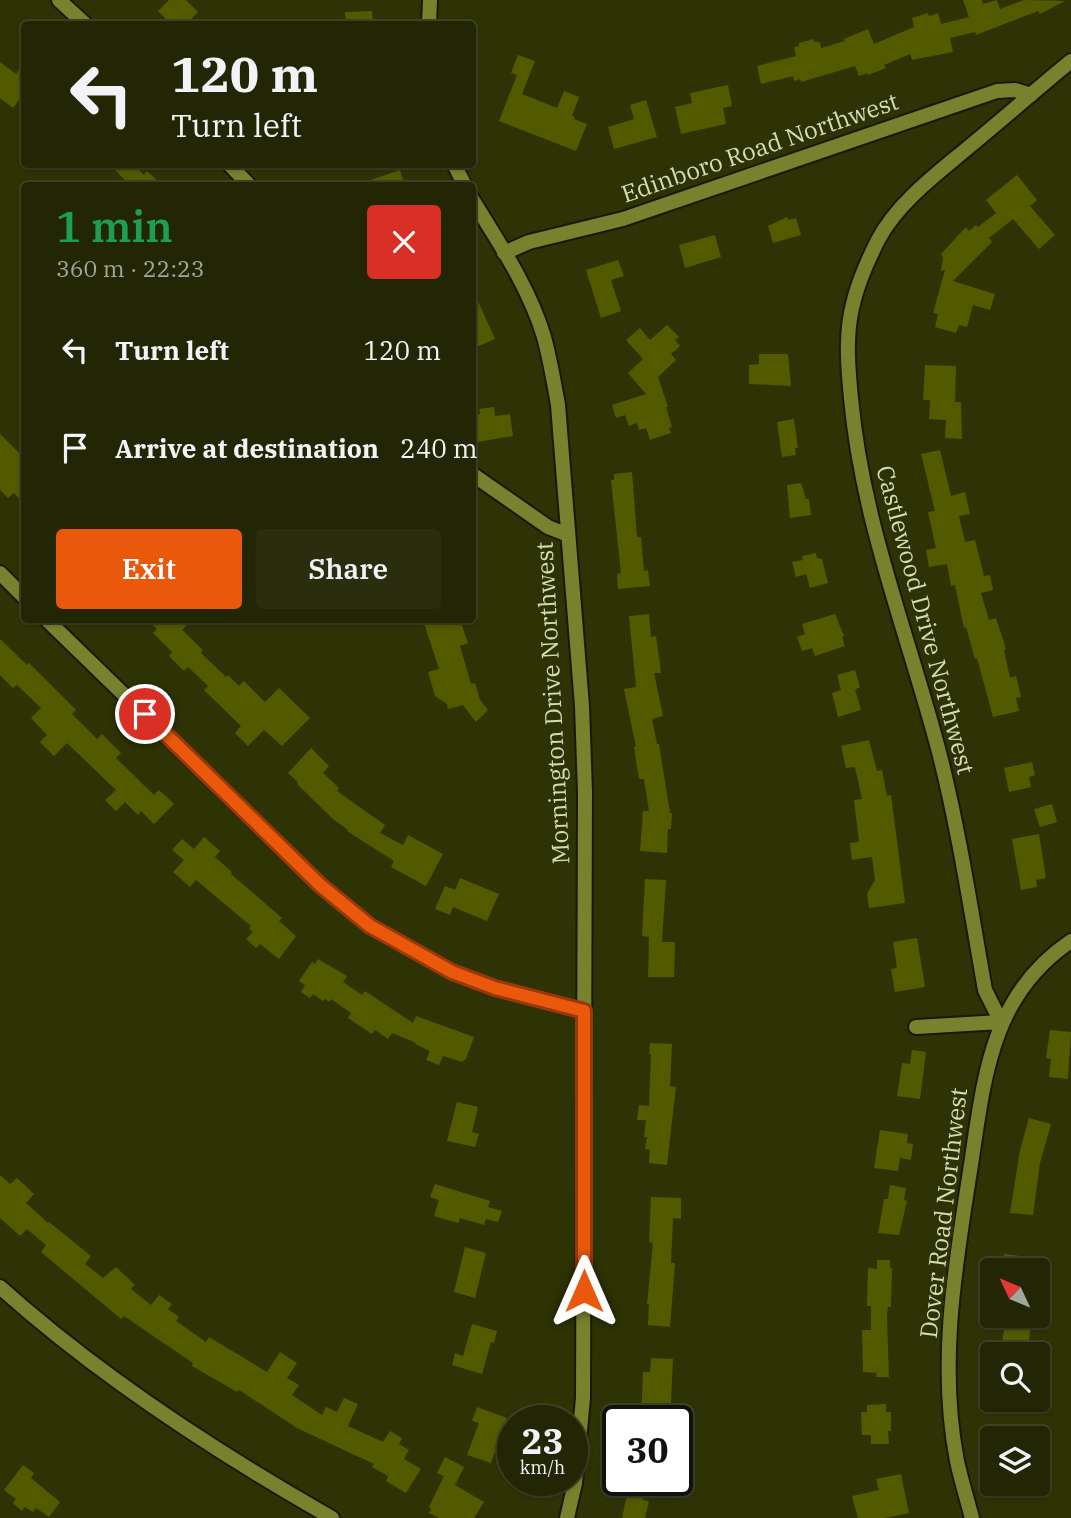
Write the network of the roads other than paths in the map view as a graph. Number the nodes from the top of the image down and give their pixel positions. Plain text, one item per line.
1 (59, 0) edge
2 (430, 0) edge
3 (82, 21) edge
4 (429, 21) edge
5 (1071, 61) edge
6 (1031, 94) junction
7 (233, 168) edge
8 (246, 182) edge
9 (476, 206) edge
10 (504, 253) junction
11 (476, 477) edge
12 (568, 535) junction
13 (0, 573) edge
14 (21, 594) edge
15 (50, 623) edge
16 (1071, 940) edge
17 (584, 1011) junction
18 (1001, 1022) junction
19 (916, 1027) dead end
20 (0, 1287) edge
21 (332, 1518) edge
22 (566, 1518) edge
23 (972, 1518) edge

1 - 3 street
2 - 4 street
5 - 6 street, Castlewood Drive Northwest
6 - 10 street, Edinboro Road Northwest
6 - 18 street, Castlewood Drive Northwest
7 - 8 street
9 - 10 street, Mornington Drive Northwest
10 - 12 street, Mornington Drive Northwest
11 - 12 street
12 - 17 street, Mornington Drive Northwest
13 - 14 street
15 - 17 street
16 - 18 street, Dover Road Northwest
17 - 22 street, Mornington Drive Northwest
18 - 19 street
18 - 23 street, Dover Road Northwest
20 - 21 street

